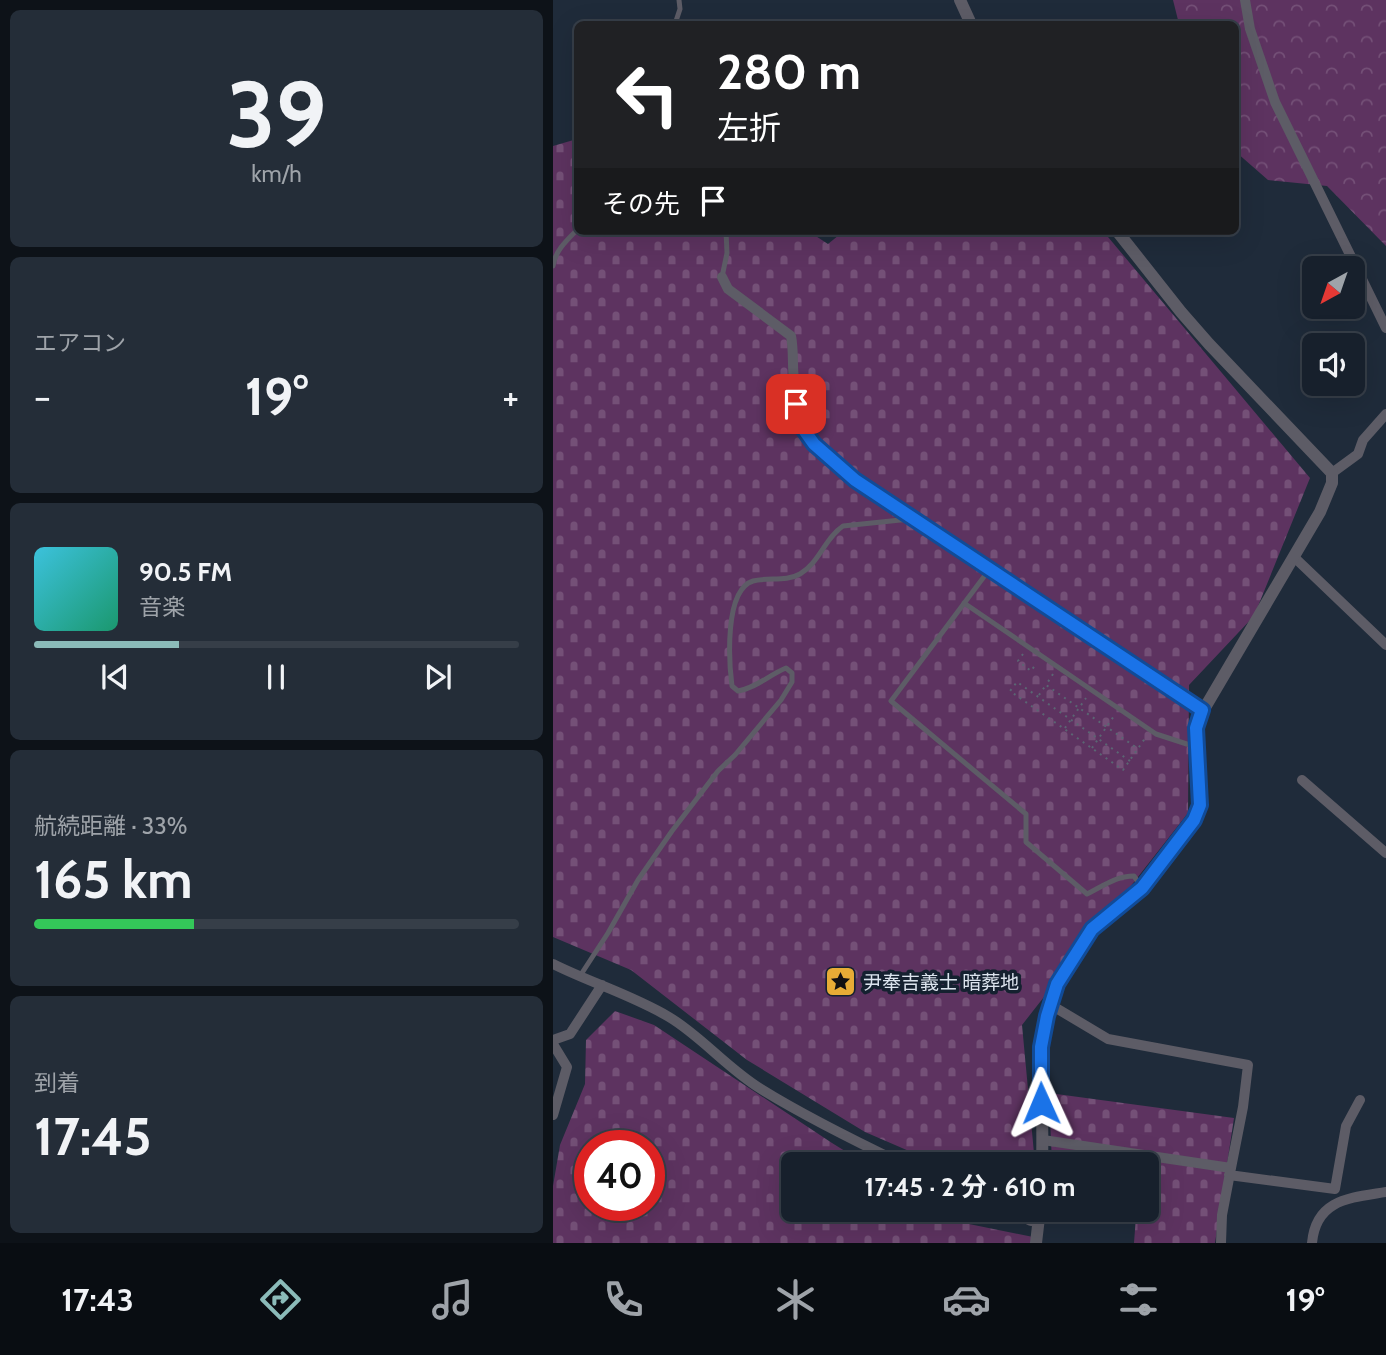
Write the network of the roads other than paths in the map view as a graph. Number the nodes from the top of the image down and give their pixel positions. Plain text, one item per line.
1 (679, 0) edge
2 (960, 0) edge
3 (1245, 0) edge
4 (676, 21) edge
5 (970, 21) edge
6 (574, 233) edge
7 (726, 235) edge
8 (1120, 235) edge
9 (553, 267) edge
10 (722, 277) joint
11 (1386, 328) edge
12 (1386, 414) edge
13 (1332, 473) junction
14 (912, 519) junction
15 (1294, 557) junction
16 (989, 569) junction
17 (964, 603) junction
18 (1386, 645) edge
19 (1202, 710) junction
20 (1196, 747) junction
21 (1302, 780) dead end
22 (1386, 853) edge
23 (1142, 888) junction
24 (553, 964) edge
25 (580, 976) junction
26 (602, 985) junction
27 (1051, 1005) junction
28 (553, 1042) edge
29 (1360, 1100) dead end
30 (553, 1115) edge
31 (1043, 1140) junction
32 (878, 1152) edge
33 (1042, 1152) edge
34 (1230, 1172) junction
35 (1386, 1192) edge
36 (1039, 1222) edge
37 (1036, 1243) edge
38 (1220, 1243) edge
39 (1312, 1243) edge

1 - 4 lane
2 - 5 street
3 - 11 street
6 - 9 lane
7 - 10 lane
8 - 13 street
10 - 14 street
12 - 13 street
13 - 15 street
14 - 16 street
14 - 25 lane
15 - 18 street
15 - 19 street
16 - 17 lane
16 - 19 street
17 - 20 lane
17 - 23 lane
19 - 20 street
20 - 23 street
21 - 22 street
23 - 27 street
24 - 25 street
25 - 26 street
26 - 28 street
26 - 32 street
27 - 31 street
27 - 34 street
28 - 30 street
29 - 34 street
31 - 33 street
31 - 34 street
34 - 38 street
35 - 39 street
36 - 37 street

